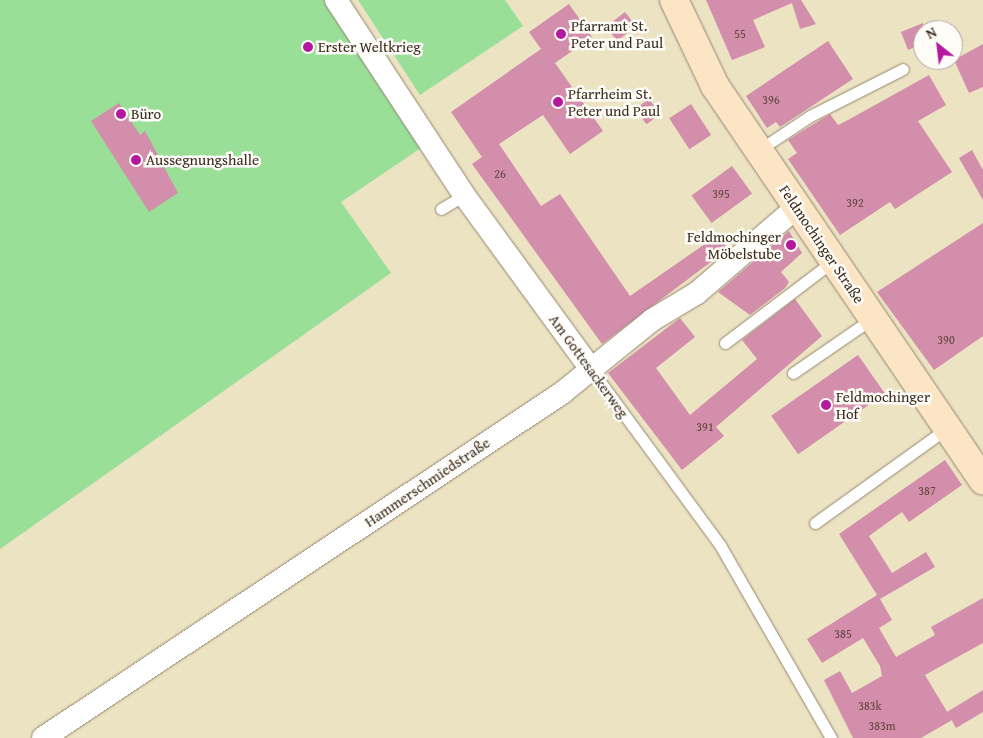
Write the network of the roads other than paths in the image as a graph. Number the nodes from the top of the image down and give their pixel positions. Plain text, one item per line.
1 (336, 0) edge
2 (674, 0) edge
3 (903, 69) dead end
4 (759, 150) junction
5 (464, 195) junction
6 (796, 207) junction
7 (441, 209) dead end
8 (834, 261) junction
9 (872, 318) junction
10 (725, 343) dead end
11 (590, 368) junction
12 (793, 373) dead end
13 (947, 428) junction
14 (983, 481) edge
15 (815, 523) dead end
16 (43, 738) edge
17 (831, 738) edge

1 - 5 street, Am Gottesackerweg
2 - 4 main road, Feldmochinger Straße
3 - 4 lane
4 - 6 main road, Feldmochinger Straße
5 - 7 lane
5 - 11 street, Am Gottesackerweg
6 - 8 main road, Feldmochinger Straße
6 - 11 street, Hammerschmiedstraße
8 - 9 main road, Feldmochinger Straße
8 - 10 lane
9 - 12 lane
9 - 13 main road, Feldmochinger Straße
11 - 16 street, Hammerschmiedstraße
11 - 17 lane, Am Gottesackerweg
13 - 14 main road, Feldmochinger Straße
13 - 15 lane

